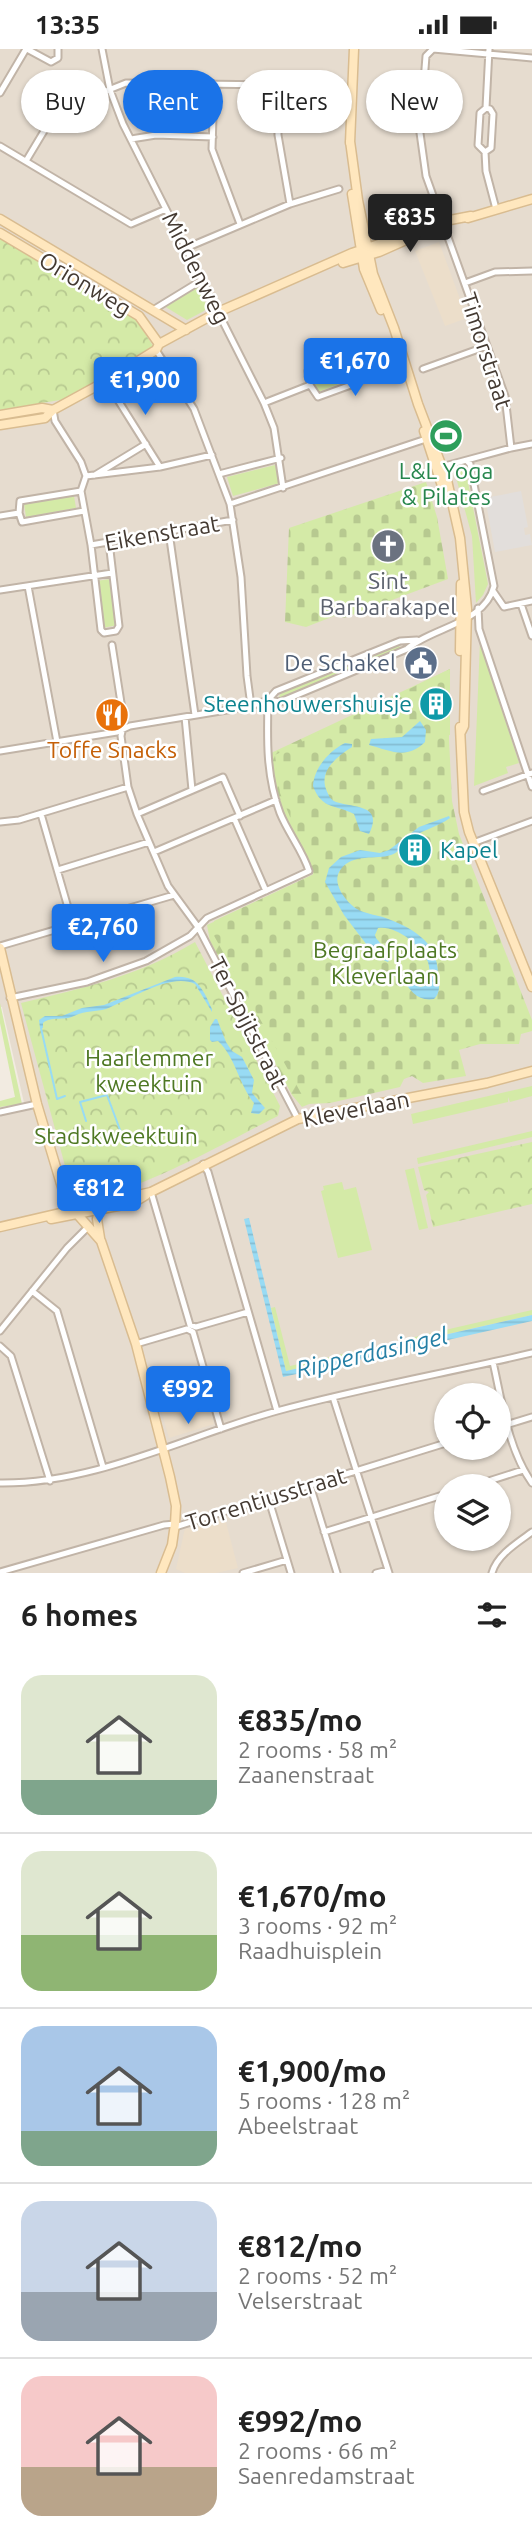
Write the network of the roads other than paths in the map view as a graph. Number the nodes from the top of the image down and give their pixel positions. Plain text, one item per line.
1 (26, 49) edge
2 (58, 49) edge
3 (102, 49) edge
4 (354, 49) edge
5 (489, 51) edge
6 (532, 58) edge
7 (0, 78) edge
8 (7, 82) junction
9 (123, 84) edge
10 (223, 84) edge
11 (110, 90) junction
12 (0, 93) edge
13 (486, 108) junction
14 (213, 133) edge
15 (213, 137) junction
16 (131, 139) junction
17 (0, 146) edge
18 (485, 152) junction
19 (26, 161) junction
20 (339, 189) dead end
21 (532, 199) edge
22 (290, 204) junction
23 (166, 209) junction
24 (496, 209) junction
25 (0, 219) edge
26 (240, 223) junction
27 (443, 225) junction
28 (0, 233) edge
29 (47, 247) junction
30 (186, 248) junction
31 (365, 253) junction
32 (41, 257) junction
33 (532, 271) edge
34 (202, 280) junction
35 (465, 283) junction
36 (152, 309) junction
37 (218, 312) junction
38 (139, 316) junction
39 (186, 330) junction
40 (487, 346) junction
41 (158, 347) junction
42 (381, 358) dead end
43 (423, 369) dead end
44 (349, 370) junction
45 (106, 381) junction
46 (310, 385) junction
47 (264, 403) junction
48 (53, 410) junction
49 (0, 415) edge
50 (0, 425) edge
51 (428, 438) junction
52 (146, 444) junction
53 (532, 444) edge
54 (511, 447) junction
55 (212, 454) junction
56 (281, 458) junction
57 (467, 461) junction
58 (160, 467) junction
59 (439, 468) junction
60 (219, 474) junction
61 (89, 477) junction
62 (284, 488) junction
63 (81, 491) junction
64 (230, 505) junction
65 (85, 511) junction
66 (19, 513) junction
67 (0, 516) edge
68 (233, 520) junction
69 (169, 532) junction
70 (109, 542) junction
71 (91, 545) junction
72 (112, 573) junction
73 (94, 576) junction
74 (28, 586) junction
75 (0, 590) edge
76 (493, 591) junction
77 (532, 601) edge
78 (521, 604) junction
79 (478, 608) junction
80 (464, 624) junction
81 (532, 636) edge
82 (417, 641) junction
83 (112, 645) dead end
84 (268, 700) junction
85 (251, 706) junction
86 (195, 715) junction
87 (185, 717) junction
88 (123, 729) junction
89 (57, 742) junction
90 (0, 751) edge
91 (530, 773) edge
92 (128, 787) junction
93 (532, 787) edge
94 (192, 790) junction
95 (482, 791) dead end
96 (276, 800) junction
97 (40, 814) junction
98 (137, 814) junction
99 (237, 817) junction
100 (532, 821) edge
101 (0, 822) edge
102 (149, 842) junction
103 (475, 843) junction
104 (154, 852) junction
105 (58, 870) junction
106 (267, 891) junction
107 (174, 895) junction
108 (73, 925) junction
109 (198, 927) junction
110 (0, 947) edge
111 (532, 987) edge
112 (6, 992) edge
113 (532, 1071) edge
114 (37, 1104) junction
115 (0, 1112) edge
116 (298, 1119) junction
117 (203, 1164) junction
118 (151, 1192) junction
119 (99, 1211) junction
120 (72, 1214) junction
121 (0, 1227) edge
122 (86, 1229) junction
123 (101, 1242) junction
124 (32, 1291) junction
125 (248, 1313) junction
126 (191, 1328) junction
127 (0, 1331) edge
128 (136, 1344) junction
129 (0, 1346) edge
130 (532, 1353) edge
131 (493, 1363) junction
132 (498, 1383) edge
133 (333, 1397) junction
134 (277, 1411) junction
135 (532, 1417) edge
136 (511, 1424) edge
137 (221, 1429) junction
138 (511, 1436) edge
139 (434, 1447) edge
140 (163, 1449) junction
141 (103, 1467) junction
142 (523, 1470) junction
143 (356, 1471) junction
144 (510, 1474) edge
145 (50, 1481) junction
146 (0, 1483) edge
147 (532, 1483) edge
148 (310, 1485) junction
149 (268, 1497) junction
150 (434, 1498) edge
151 (371, 1518) junction
152 (175, 1526) junction
153 (324, 1532) junction
154 (532, 1532) edge
155 (287, 1560) junction
156 (388, 1571) edge
157 (0, 1572) edge
158 (161, 1573) edge
159 (243, 1573) edge
160 (291, 1573) edge
161 (337, 1573) edge
162 (376, 1573) edge
163 (492, 1573) edge

1 - 2 street
1 - 8 street
3 - 11 street, Middenweg
4 - 31 street
5 - 6 street
5 - 13 street
5 - 27 street, Timorstraat
7 - 8 street
8 - 12 street
9 - 11 street
10 - 22 street
11 - 16 street, Middenweg
11 - 19 street
13 - 18 street
13 - 18 street
14 - 15 street
15 - 16 street
15 - 26 street
16 - 23 street, Middenweg
17 - 19 street
18 - 24 street
19 - 23 street
20 - 22 street
21 - 24 street
22 - 26 street
23 - 30 street, Middenweg
24 - 27 street
25 - 29 street, Orionweg
26 - 30 street
27 - 31 street
27 - 35 street, Timorstraat
28 - 32 street, Orionweg
29 - 32 street
29 - 36 street, Orionweg
30 - 34 street, Middenweg
31 - 37 street
31 - 51 street
32 - 38 street, Orionweg
33 - 35 street
34 - 36 street, Orionweg
34 - 37 street, Middenweg
35 - 40 street, Timorstraat
36 - 38 street
36 - 39 street, Orionweg
37 - 39 street
37 - 47 street, Middenweg
38 - 41 street, Orionweg
39 - 41 street
40 - 43 street
40 - 54 street, Timorstraat
41 - 45 street
41 - 55 street
42 - 44 street
44 - 46 street
44 - 46 street
45 - 48 street
45 - 52 street
46 - 47 street
47 - 56 street, Middenweg
48 - 49 street
48 - 50 street
48 - 61 street
51 - 59 street
51 - 62 street
52 - 58 street
52 - 61 street
53 - 54 street
54 - 57 street
55 - 58 street
55 - 60 street
56 - 60 street
56 - 62 street, Middenweg
57 - 59 street
57 - 76 street
58 - 61 street
59 - 80 street
60 - 64 street
61 - 63 street
62 - 64 street
63 - 65 street
63 - 66 street
64 - 68 street
65 - 66 street
65 - 71 street
66 - 67 street
68 - 69 street, Eikenstraat
68 - 85 street
69 - 70 street, Eikenstraat
69 - 86 street
70 - 71 street, Eikenstraat
70 - 72 street
71 - 73 street
72 - 73 street, Eikenstraat
72 - 73 street
73 - 74 street, Eikenstraat
74 - 75 street, Eikenstraat
74 - 89 street
76 - 78 street
76 - 79 street
77 - 78 street
78 - 81 street
79 - 80 street
79 - 91 street
80 - 82 street
80 - 103 street
82 - 84 street
82 - 84 street
83 - 88 street, Ter Spijtstraat
84 - 85 street
84 - 96 street
85 - 86 street
86 - 87 street
87 - 88 street
87 - 94 street
88 - 89 street
88 - 92 street, Ter Spijtstraat
89 - 90 street
91 - 93 street
91 - 95 street
92 - 97 street
92 - 98 street, Ter Spijtstraat
94 - 98 street
94 - 99 street
96 - 99 street
96 - 106 street
97 - 101 street
97 - 105 street
98 - 102 street, Ter Spijtstraat
99 - 104 street
99 - 106 street
100 - 103 street
102 - 104 street, Ter Spijtstraat
102 - 105 street
103 - 111 street
104 - 107 street, Ter Spijtstraat
105 - 108 street
106 - 109 street
107 - 108 street
107 - 109 street, Ter Spijtstraat
108 - 110 street
109 - 112 street
109 - 116 street, Ter Spijtstraat
110 - 112 street
112 - 114 street
113 - 116 street, Kleverlaan
114 - 115 street
114 - 120 street
116 - 117 street, Kleverlaan
117 - 118 street, Kleverlaan
117 - 125 street
118 - 119 street, Kleverlaan
118 - 120 street, Kleverlaan
118 - 126 street
119 - 120 street, Kleverlaan
119 - 123 street
120 - 121 street, Kleverlaan
120 - 122 street
120 - 123 street
122 - 123 street
122 - 124 street
123 - 128 street
124 - 127 street
124 - 141 street
125 - 126 street
125 - 134 street
126 - 128 street
126 - 137 street
128 - 140 street
129 - 145 street
130 - 131 street
131 - 132 street
131 - 133 street
133 - 134 street
133 - 143 street
134 - 137 street
135 - 136 street
137 - 140 street
138 - 142 street
139 - 143 street, Torrentiusstraat
140 - 141 street
140 - 152 street
141 - 145 street
142 - 144 street
142 - 147 street
143 - 148 street, Torrentiusstraat
143 - 151 street
145 - 146 street
148 - 149 street, Torrentiusstraat
148 - 153 street
149 - 152 street, Torrentiusstraat
149 - 155 street
150 - 151 street
151 - 153 street
151 - 156 street
152 - 157 street, Torrentiusstraat
152 - 158 street
153 - 161 street
154 - 163 street
155 - 159 street
155 - 160 street
156 - 162 street

